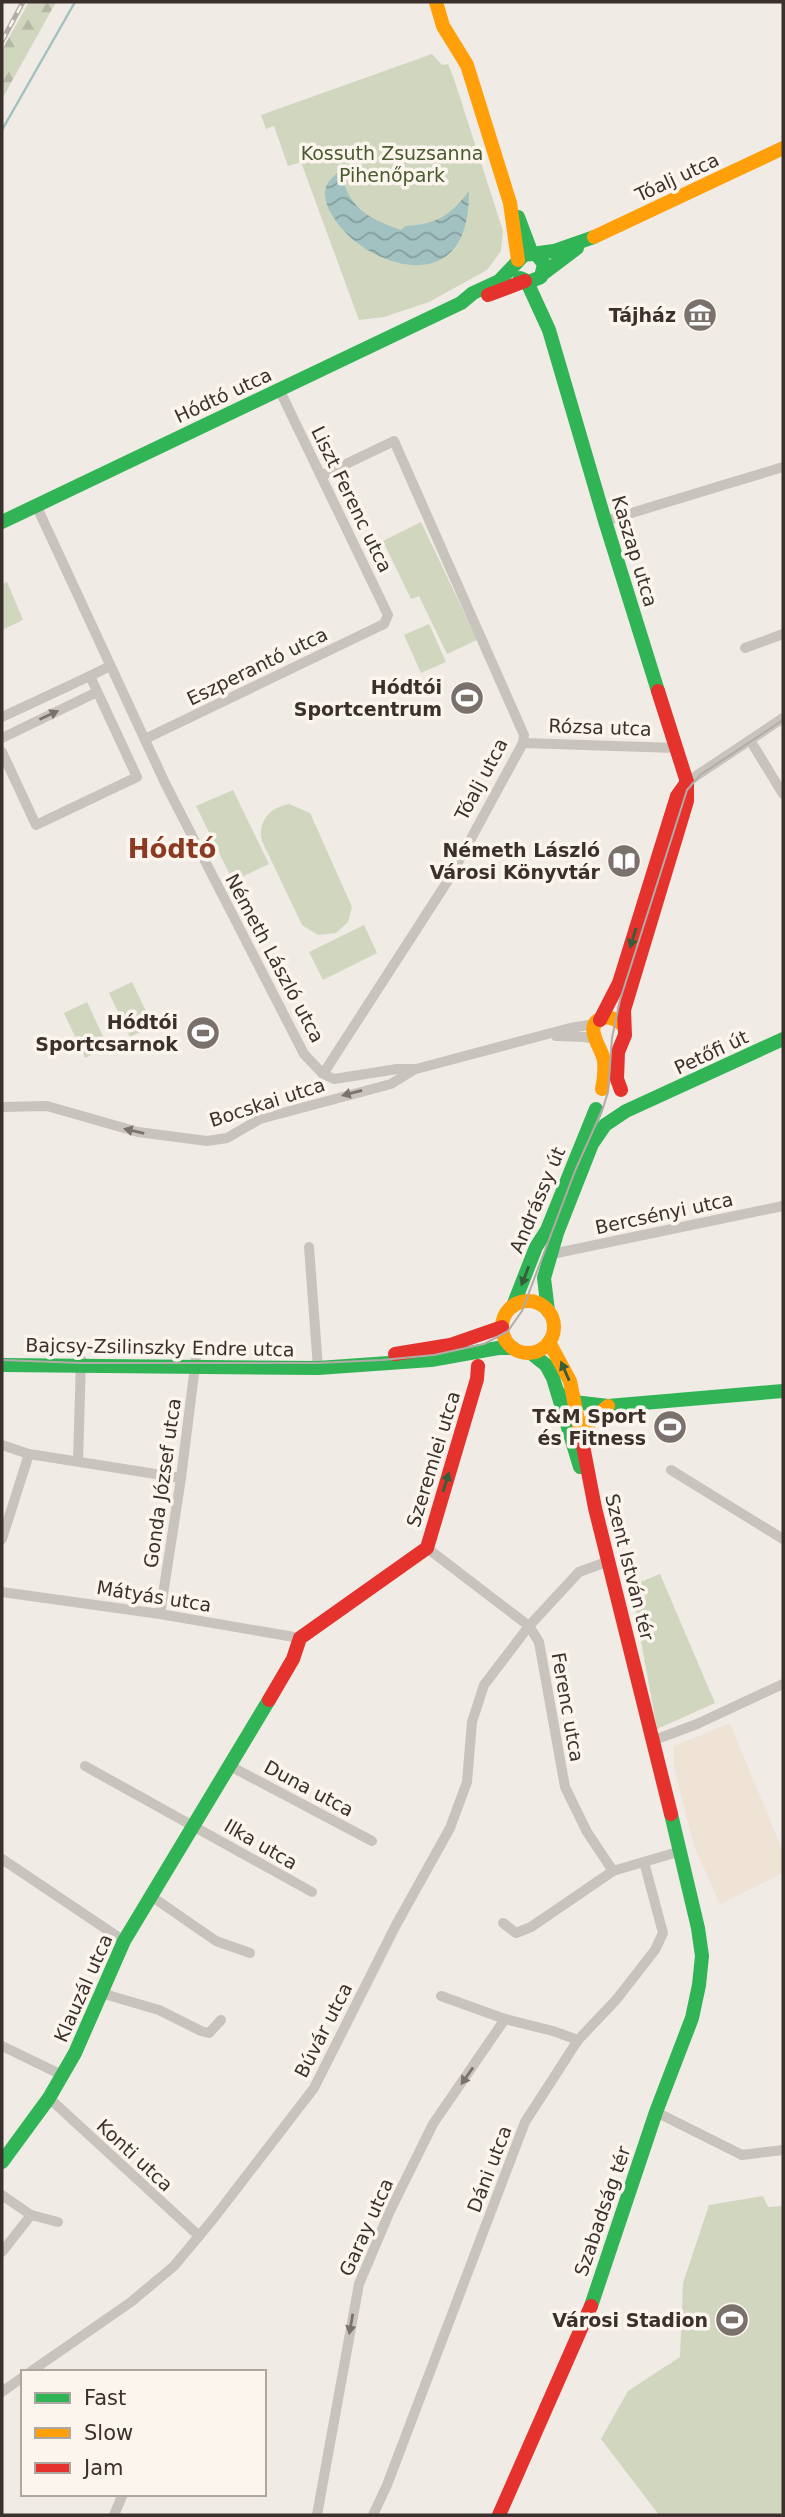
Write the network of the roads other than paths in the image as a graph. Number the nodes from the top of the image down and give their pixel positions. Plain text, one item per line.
1 (438, 2) edge
2 (783, 148) edge
3 (510, 203) junction
4 (586, 241) junction
5 (534, 254) junction
6 (517, 262) junction
7 (534, 278) junction
8 (461, 303) junction
9 (279, 389) junction
10 (783, 467) edge
11 (321, 476) junction
12 (36, 505) junction
13 (606, 521) junction
14 (2, 522) edge
15 (384, 624) joint
16 (783, 634) edge
17 (745, 648) dead end
18 (110, 666) junction
19 (90, 676) junction
20 (97, 692) junction
21 (2, 717) edge
22 (783, 718) edge
23 (2, 737) edge
24 (145, 739) junction
25 (750, 740) junction
26 (523, 743) junction
27 (676, 748) junction
28 (2, 752) edge
29 (687, 782) junction
30 (783, 794) edge
31 (598, 1022) junction
32 (623, 1025) junction
33 (538, 1037) junction
34 (783, 1039) edge
35 (596, 1042) junction
36 (621, 1044) junction
37 (416, 1069) junction
38 (323, 1074) junction
39 (602, 1089) junction
40 (623, 1092) junction
41 (655, 1099) junction
42 (2, 1107) edge
43 (596, 1109) junction
44 (618, 1116) junction
45 (783, 1206) edge
46 (309, 1247) dead end
47 (552, 1255) junction
48 (513, 1306) junction
49 (548, 1311) junction
50 (502, 1326) junction
51 (549, 1342) junction
52 (513, 1348) junction
53 (531, 1353) junction
54 (2, 1355) edge
55 (477, 1359) junction
56 (196, 1362) junction
57 (81, 1363) junction
58 (317, 1363) junction
59 (2, 1364) edge
60 (783, 1391) edge
61 (560, 1394) junction
62 (574, 1402) junction
63 (608, 1406) junction
64 (2, 1445) edge
65 (583, 1447) junction
66 (29, 1454) junction
67 (78, 1461) junction
68 (671, 1471) dead end
69 (181, 1478) junction
70 (595, 1508) junction
71 (2, 1539) edge
72 (783, 1540) edge
73 (427, 1548) junction
74 (609, 1561) junction
75 (2, 1592) edge
76 (160, 1614) junction
77 (528, 1626) junction
78 (300, 1637) junction
79 (783, 1684) edge
80 (652, 1741) junction
81 (85, 1766) dead end
82 (230, 1766) junction
83 (194, 1825) junction
84 (372, 1840) dead end
85 (681, 1851) junction
86 (2, 1859) edge
87 (644, 1862) junction
88 (612, 1871) junction
89 (312, 1892) dead end
90 (151, 1896) junction
91 (503, 1923) dead end
92 (124, 1941) junction
93 (250, 1953) dead end
94 (101, 1993) junction
95 (441, 1996) dead end
96 (505, 2019) junction
97 (221, 2020) dead end
98 (579, 2040) junction
99 (2, 2046) edge
100 (62, 2075) junction
101 (49, 2098) junction
102 (656, 2112) junction
103 (783, 2150) edge
104 (2, 2162) edge
105 (2, 2195) edge
106 (32, 2215) junction
107 (58, 2222) dead end
108 (199, 2236) junction
109 (2, 2252) edge
110 (33, 2370) edge
111 (21, 2378) edge
112 (2, 2392) edge
113 (122, 2496) edge
114 (114, 2515) edge
115 (317, 2515) edge
116 (373, 2515) edge
117 (499, 2515) edge

1 - 3 street
2 - 4 street, Tóalj utca
3 - 5 street
3 - 6 street
4 - 5 street, Tóalj utca
4 - 7 street, Tóalj utca
5 - 6 street
5 - 7 street
6 - 7 street
6 - 8 street, Hódtó utca
7 - 8 street, Hódtó utca
7 - 13 street, Kaszap utca
8 - 9 street, Hódtó utca
9 - 11 street, Liszt Ferenc utca
9 - 12 street, Hódtó utca
10 - 13 street
11 - 15 street, Liszt Ferenc utca
11 - 26 street, Tóalj utca
12 - 14 street, Hódtó utca
12 - 18 street, Németh László utca
13 - 27 street, Kaszap utca
15 - 24 street, Eszperantó utca
16 - 17 street
18 - 19 street
18 - 24 street, Németh László utca
19 - 20 street
19 - 21 street
23 -> 20 street
20 - 28 street
22 - 25 street
24 - 38 street, Németh László utca
25 - 29 street
25 - 30 street
26 - 27 street, Rózsa utca
26 - 38 street, Tóalj utca
27 - 29 street, Kaszap utca
29 -> 31 street
29 - 32 street
31 - 32 street
31 - 33 street, Bocskai utca
31 - 35 street
32 - 36 street
33 - 35 street, Bocskai utca
33 - 37 street, Bocskai utca
34 - 41 street, Petőfi út
35 - 36 street
35 - 39 street
36 - 40 street
37 - 38 street, Bocskai utca
37 -> 42 street, Bocskai utca
39 - 40 street
39 - 43 street
40 - 41 street
40 - 44 street
41 - 44 street, Petőfi út
43 - 44 street
43 -> 48 street, Andrássy út
44 - 47 street, Andrássy út
45 - 47 street, Bercsényi utca
46 - 58 street, Bajcsy-Zsilinszky Endre utca
47 - 49 street, Andrássy út
48 - 49 street
48 - 50 street
49 - 51 street
50 - 52 street
50 - 58 street, Bajcsy-Zsilinszky Endre utca
51 - 53 street
62 -> 51 street, Szent István tér
52 - 53 street
52 - 55 street, Bajcsy-Zsilinszky Endre utca
53 - 61 street
54 - 57 street, Bajcsy-Zsilinszky Endre utca
55 - 58 street, Bajcsy-Zsilinszky Endre utca
73 -> 55 street, Szeremlei utca
56 - 57 street, Bajcsy-Zsilinszky Endre utca
56 - 58 street, Bajcsy-Zsilinszky Endre utca
56 - 69 street, Gonda József utca
57 - 59 street, Bajcsy-Zsilinszky Endre utca
57 - 67 street
60 - 63 street
61 - 62 street
61 - 70 street
62 - 63 street
62 - 65 street, Szent István tér
63 - 65 street
64 - 66 street
65 - 70 street, Szent István tér
66 - 67 street
66 - 71 street
67 - 69 street
68 - 72 street
69 - 76 street, Gonda József utca
70 - 74 street, Szent István tér
73 - 77 street, Ferenc utca
73 - 78 street, Szeremlei utca
74 - 77 street, Búvár utca
74 - 80 street, Szent István tér
75 - 76 street, Mátyás utca
76 - 78 street, Mátyás utca
77 - 88 street, Ferenc utca
77 - 108 street, Búvár utca
78 - 82 street, Klauzál utca
79 - 80 street
80 - 85 street, Szabadság tér
81 - 83 street
82 - 83 street, Klauzál utca
82 - 84 street, Duna utca
83 - 89 street, Ilka utca
83 - 90 street, Klauzál utca
85 - 87 street
85 - 102 street, Szabadság tér
86 - 92 street
87 - 88 street
87 - 98 street, Dáni utca
88 - 91 street
90 - 92 street, Klauzál utca
90 - 93 street
92 - 94 street, Klauzál utca
94 - 97 street
94 - 100 street, Klauzál utca
95 - 96 street
96 - 98 street
96 -> 115 street, Garay utca
98 - 116 street, Dáni utca
99 - 100 street
100 - 101 street, Klauzál utca
101 - 104 street, Klauzál utca
101 - 108 street, Konti utca
102 - 103 street
102 - 117 street, Szabadság tér
105 - 106 street
106 - 107 street
106 - 109 street
108 - 110 street, Búvár utca
111 - 112 street
113 - 114 street

